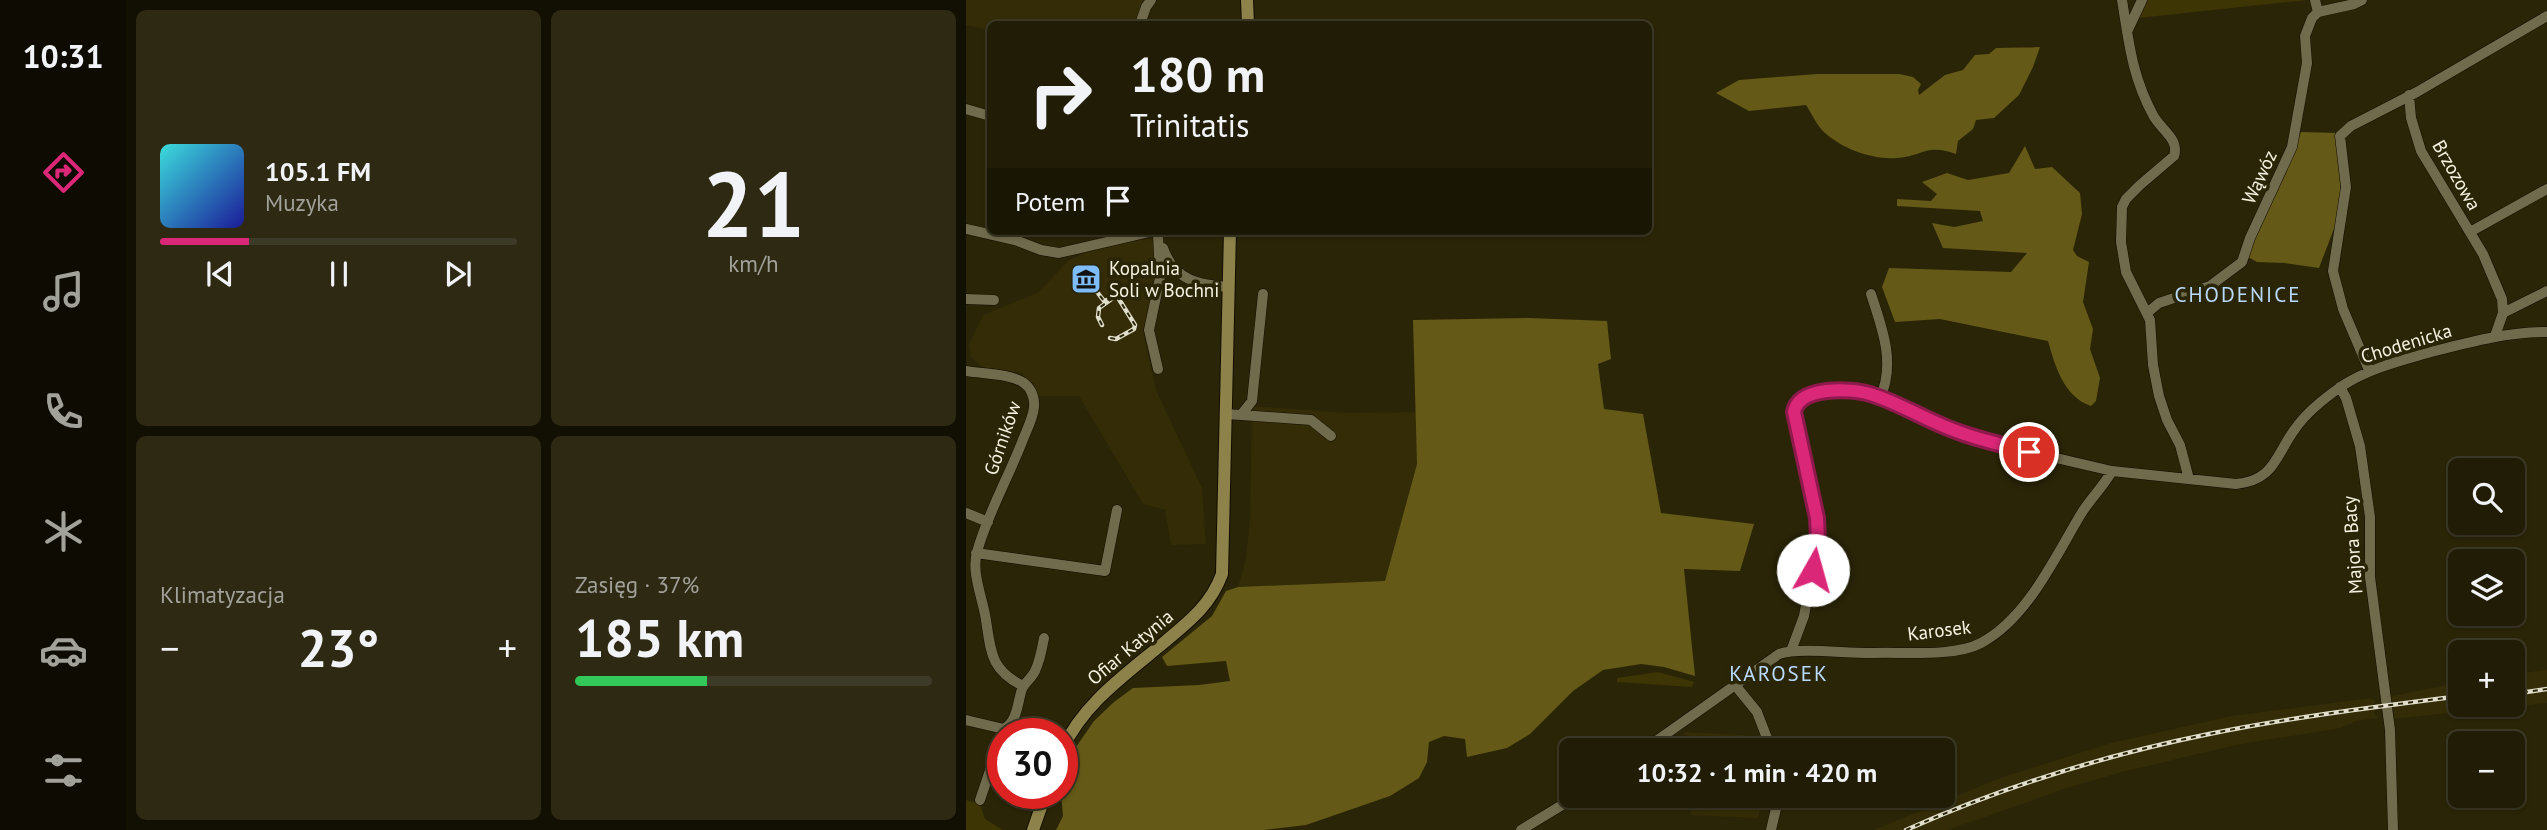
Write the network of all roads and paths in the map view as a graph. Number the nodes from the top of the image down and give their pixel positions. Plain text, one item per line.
1 (1151, 0) edge
2 (1247, 0) edge
3 (1255, 0) edge
4 (2122, 0) edge
5 (2142, 0) edge
6 (2315, 0) edge
7 (2362, 0) edge
8 (2318, 12) junction
9 (2547, 16) edge
10 (1141, 21) edge
11 (1250, 21) edge
12 (1251, 21) edge
13 (2127, 33) junction
14 (2409, 94) junction
15 (966, 109) edge
16 (987, 115) edge
17 (2547, 189) edge
18 (966, 229) edge
19 (2470, 232) junction
20 (987, 234) edge
21 (993, 235) edge
22 (1142, 235) edge
23 (1156, 235) edge
24 (1157, 235) edge
25 (1230, 235) edge
26 (1229, 286) junction
27 (2547, 291) edge
28 (1263, 294) dead end
29 (1871, 294) dead end
30 (966, 299) edge
31 (994, 300) dead end
32 (2147, 313) junction
33 (2503, 313) junction
34 (2547, 331) edge
35 (2495, 336) junction
36 (1158, 369) dead end
37 (2369, 370) junction
38 (966, 372) edge
39 (2340, 387) junction
40 (1880, 398) junction
41 (1225, 414) junction
42 (1241, 415) junction
43 (1331, 436) dead end
44 (2112, 471) junction
45 (2189, 478) junction
46 (1117, 510) dead end
47 (966, 513) edge
48 (988, 522) junction
49 (976, 553) junction
50 (1044, 638) dead end
51 (1791, 651) junction
52 (1735, 685) junction
53 (1023, 687) junction
54 (1014, 718) edge
55 (966, 720) edge
56 (1078, 723) edge
57 (987, 725) edge
58 (1660, 738) edge
59 (1767, 738) edge
60 (987, 779) edge
61 (980, 800) dead end
62 (1559, 807) edge
63 (1777, 808) edge
64 (1040, 809) edge
65 (1033, 830) edge
66 (1521, 830) edge
67 (1772, 830) edge
68 (2393, 830) edge

1 - 10 street
2 - 11 main road
3 - 12 main road
4 - 13 street
5 - 13 street
6 - 8 street
7 - 8 street
8 - 32 street, Wąwóz
9 - 14 street
13 - 32 street
14 - 19 street, Brzozowa
14 - 37 street
15 - 16 street
17 - 19 street
18 - 20 street
19 - 33 street, Brzozowa
21 - 22 street
23 - 36 street
24 - 26 street
25 - 26 main road
26 - 41 main road
27 - 33 street
28 - 42 street
29 - 40 street
30 - 31 street
32 - 45 street
33 - 35 street
34 - 35 street, Chodenicka
35 - 37 street, Chodenicka
37 - 39 street, Chodenicka
38 - 48 street, Górników
39 - 45 street, Chodenicka
39 - 68 street, Majora Bacy
40 - 44 street, Chodenicka
40 - 51 street, Chodenicka
41 - 42 street
41 - 56 main road, Ofiar Katynia
42 - 43 street
44 - 45 street, Chodenicka
44 - 51 street, Karosek
46 - 49 street
47 - 48 street
48 - 49 street, Górników
49 - 53 street
50 - 53 street
51 - 52 street
52 - 58 street
52 - 59 street
53 - 54 street
55 - 57 street
60 - 61 street
62 - 66 street
63 - 67 street
64 - 65 main road

